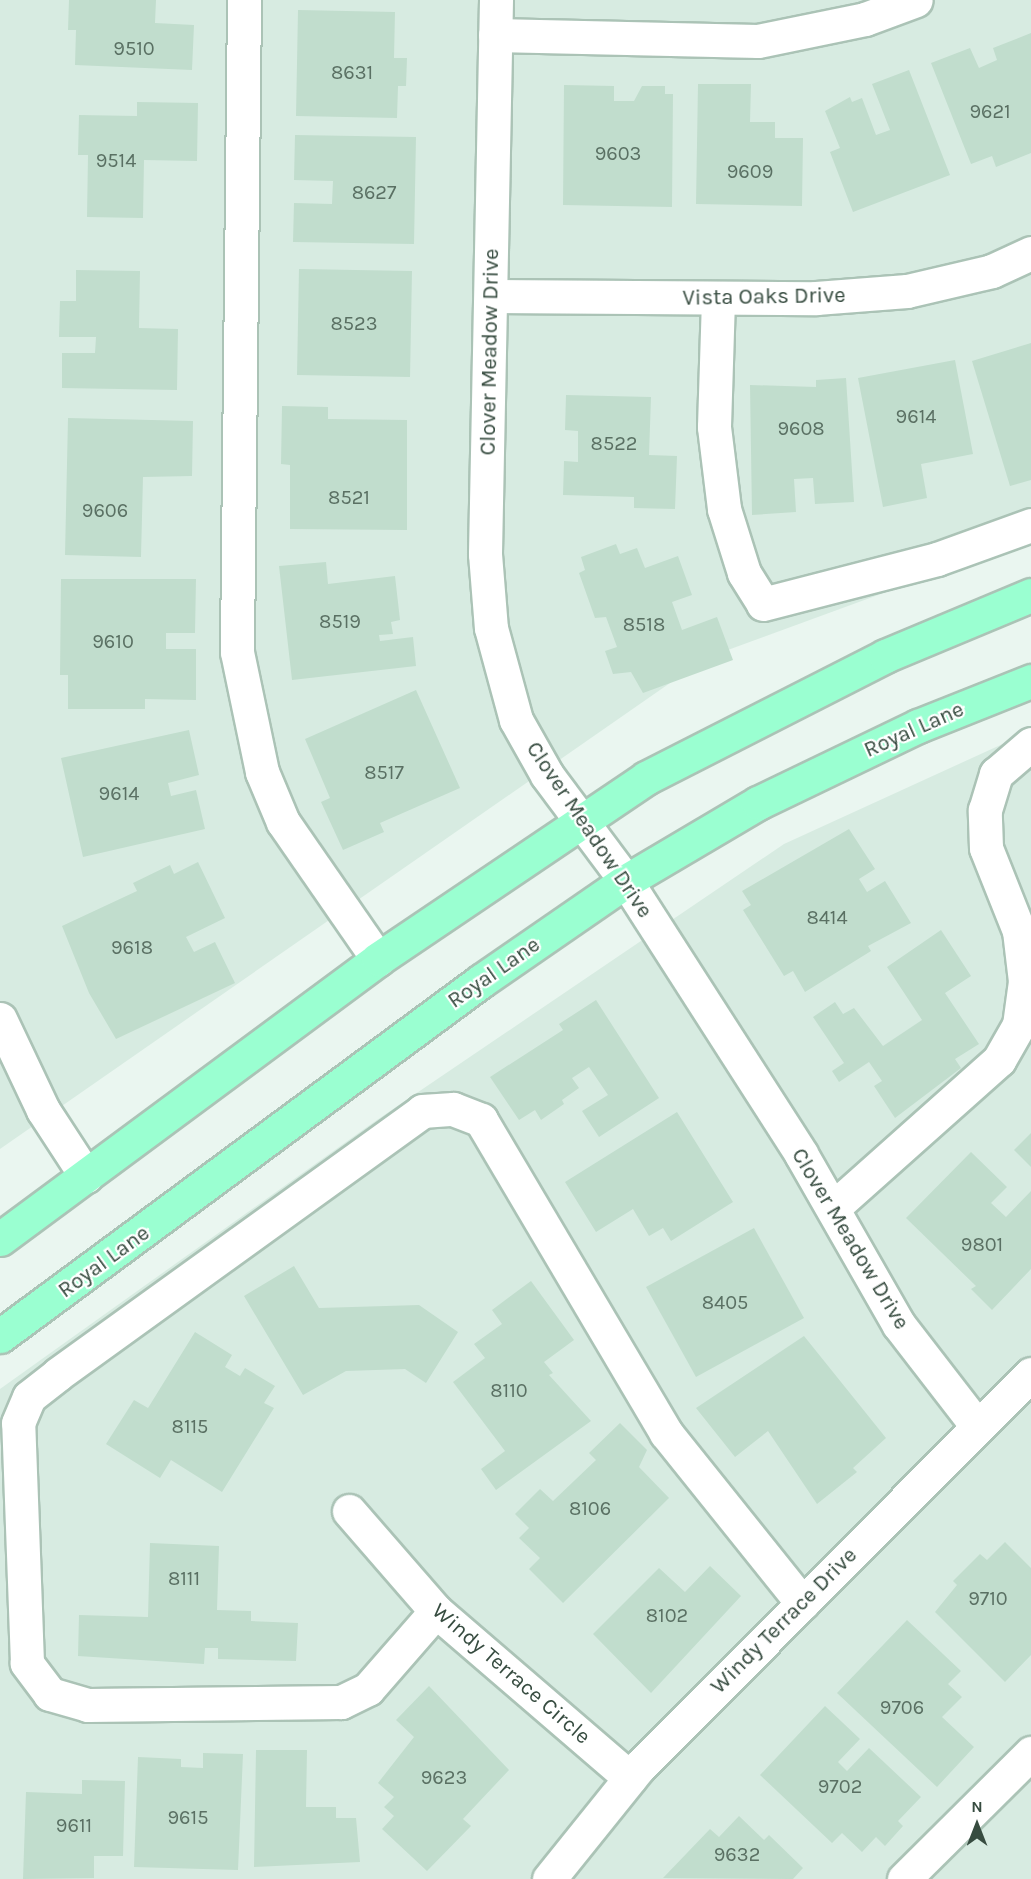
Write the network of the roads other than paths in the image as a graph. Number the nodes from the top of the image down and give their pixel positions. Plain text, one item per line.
1 (244, 0) edge
2 (496, 0) edge
3 (916, 0) edge
4 (495, 35) junction
5 (1031, 253) edge
6 (491, 296) junction
7 (718, 299) junction
8 (1031, 525) edge
9 (1031, 596) edge
10 (1031, 681) edge
11 (1031, 744) edge
12 (579, 821) junction
13 (626, 881) junction
14 (378, 959) junction
15 (0, 1020) edge
16 (86, 1176) junction
17 (834, 1207) junction
18 (0, 1239) edge
19 (0, 1336) edge
20 (1031, 1374) edge
21 (977, 1426) junction
22 (349, 1511) dead end
23 (802, 1602) junction
24 (436, 1611) junction
25 (1031, 1753) edge
26 (630, 1778) junction
27 (549, 1879) edge
28 (904, 1879) edge

1 - 14 street
2 - 4 street, Clover Meadow Drive
3 - 4 street
4 - 6 street, Clover Meadow Drive
5 - 7 street, Vista Oaks Drive
6 - 7 street, Vista Oaks Drive
6 - 12 street, Clover Meadow Drive
7 - 8 street
9 - 12 main road
10 - 13 main road, Royal Lane
11 - 17 street
12 - 13 street, Clover Meadow Drive
12 - 14 main road
13 - 17 street, Clover Meadow Drive
13 - 19 main road, Royal Lane
14 - 16 main road
15 - 16 street
16 - 18 main road
17 - 21 street, Clover Meadow Drive
20 - 21 street, Windy Terrace Drive
21 - 23 street, Windy Terrace Drive
22 - 24 street, Windy Terrace Circle
23 - 24 street
23 - 26 street, Windy Terrace Drive
24 - 26 street, Windy Terrace Circle
25 - 28 street
26 - 27 street, Windy Terrace Drive

